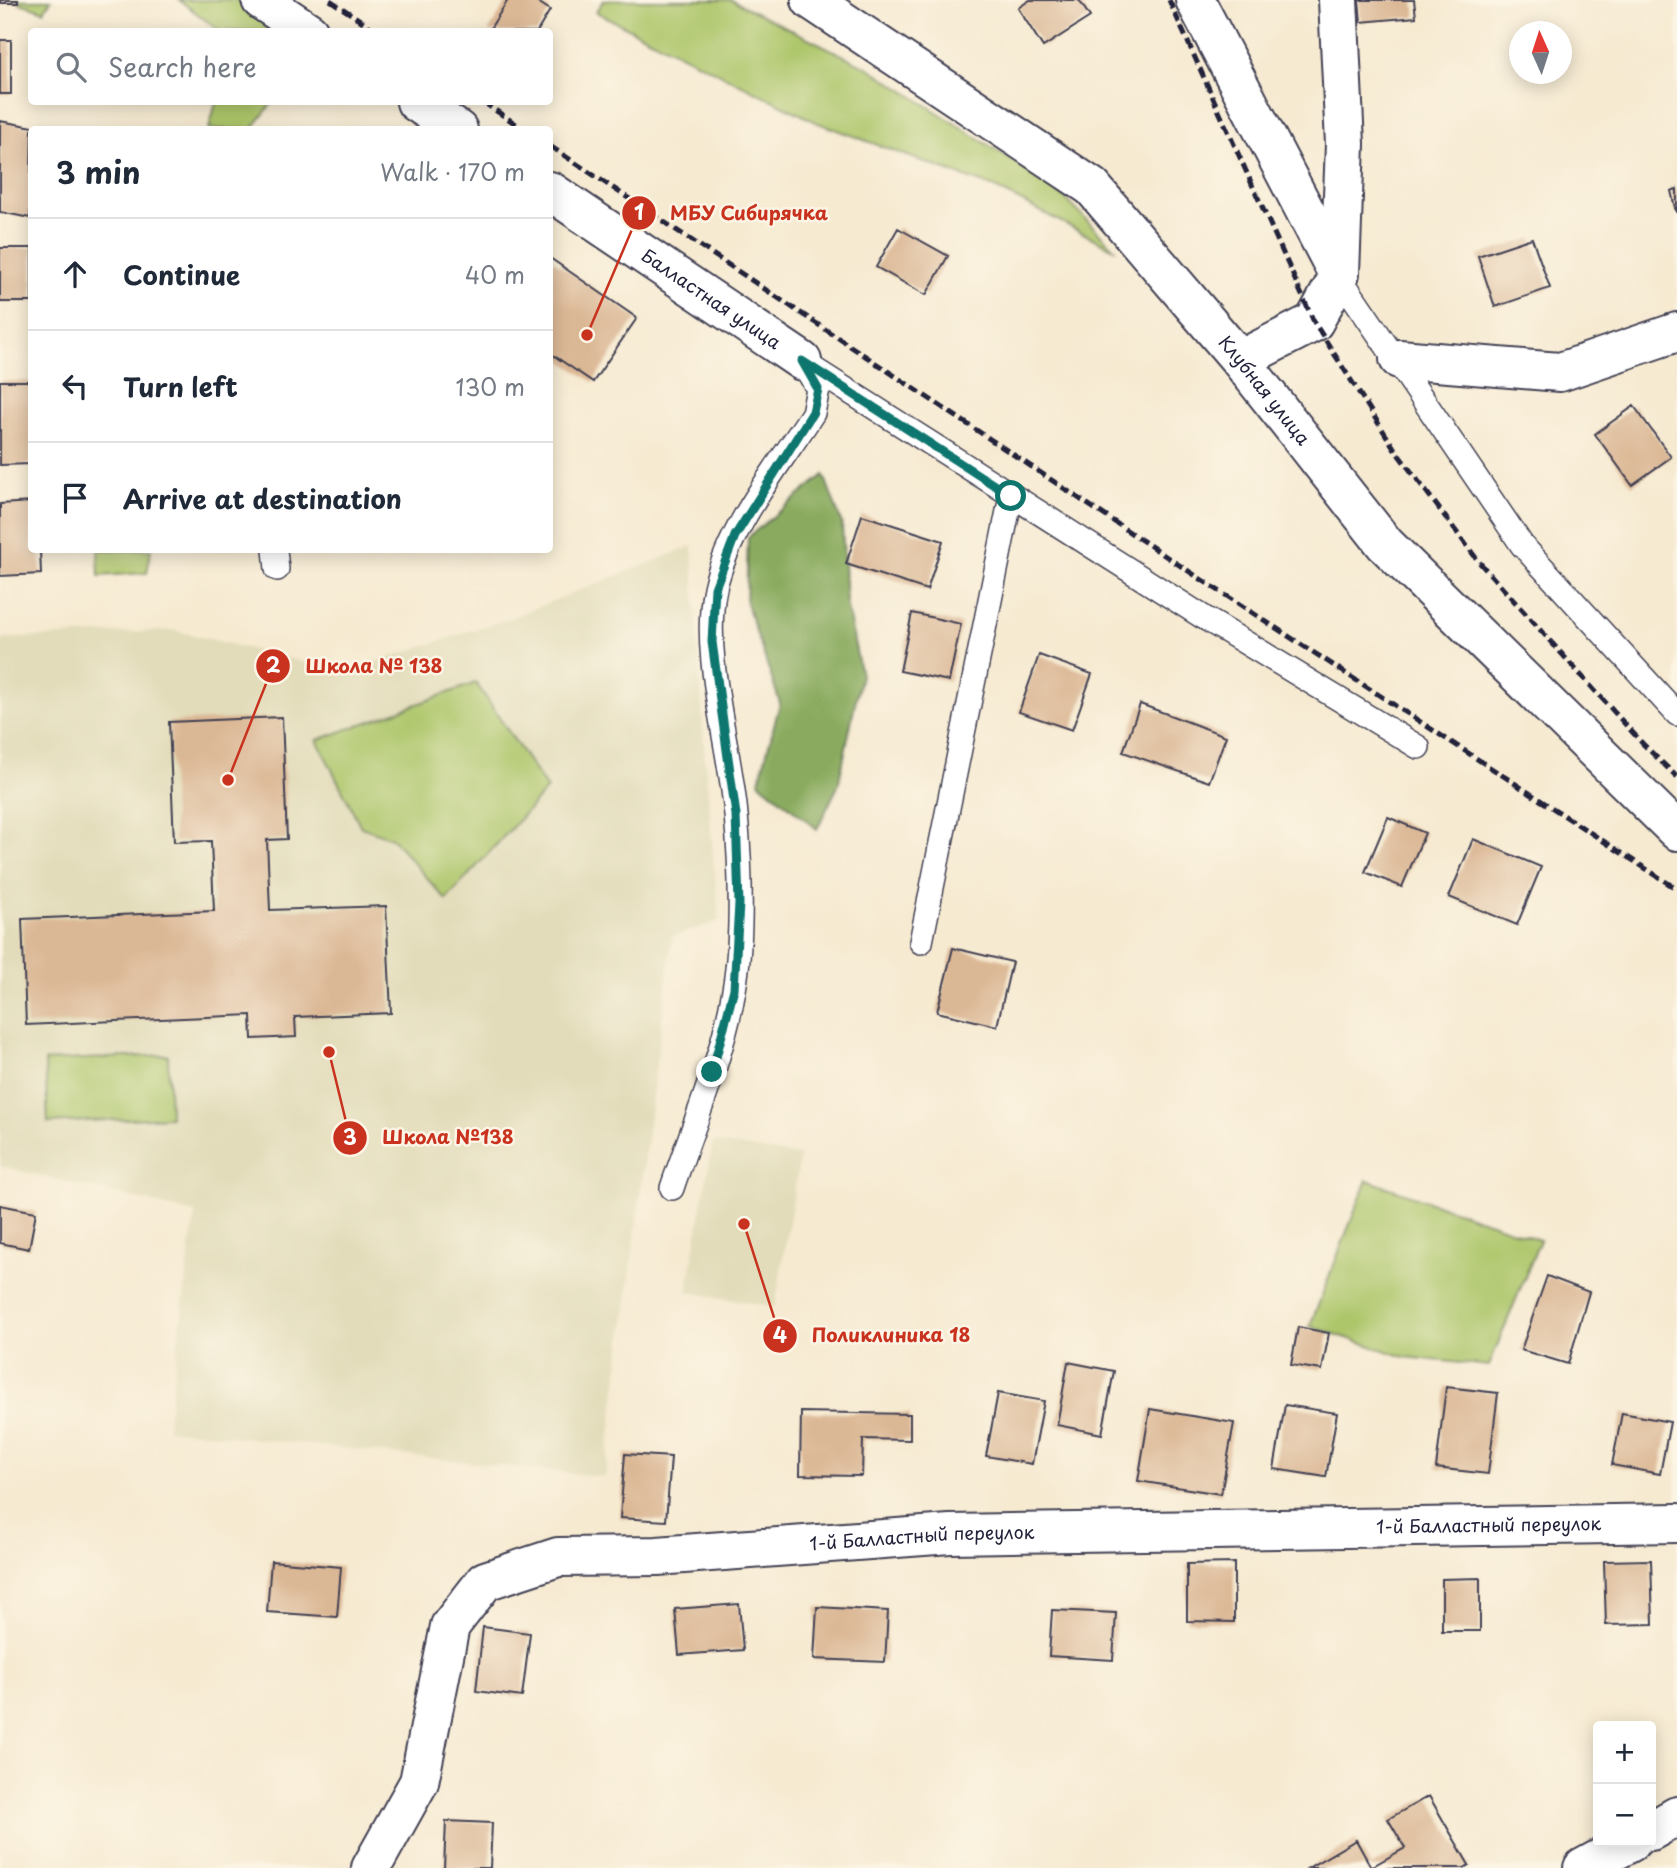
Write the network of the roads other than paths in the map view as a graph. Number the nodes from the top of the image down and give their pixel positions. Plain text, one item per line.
1 (261, 0) edge
2 (811, 0) edge
3 (1195, 0) edge
4 (1338, 0) edge
5 (303, 28) edge
6 (553, 193) edge
7 (1339, 276) junction
8 (1677, 332) edge
9 (1399, 359) junction
10 (1240, 360) junction
11 (802, 361) junction
12 (1011, 496) junction
13 (1677, 715) edge
14 (1418, 747) dead end
15 (1677, 831) edge
16 (921, 942) dead end
17 (672, 1188) dead end
18 (1677, 1523) edge
19 (1677, 1816) edge
20 (1656, 1827) edge
21 (1622, 1847) edge
22 (371, 1868) edge
23 (1583, 1868) edge

1 - 5 street
2 - 10 street, Клубная улица
3 - 7 street
4 - 7 street
6 - 11 street, Балластная улица
7 - 9 lane
7 - 10 street
8 - 9 street
9 - 13 lane
10 - 15 street, Клубная улица
11 - 12 lane
11 - 17 lane
12 - 14 lane
12 - 16 lane
18 - 22 street, 1-й Балластный переулок
19 - 20 street
21 - 23 street

